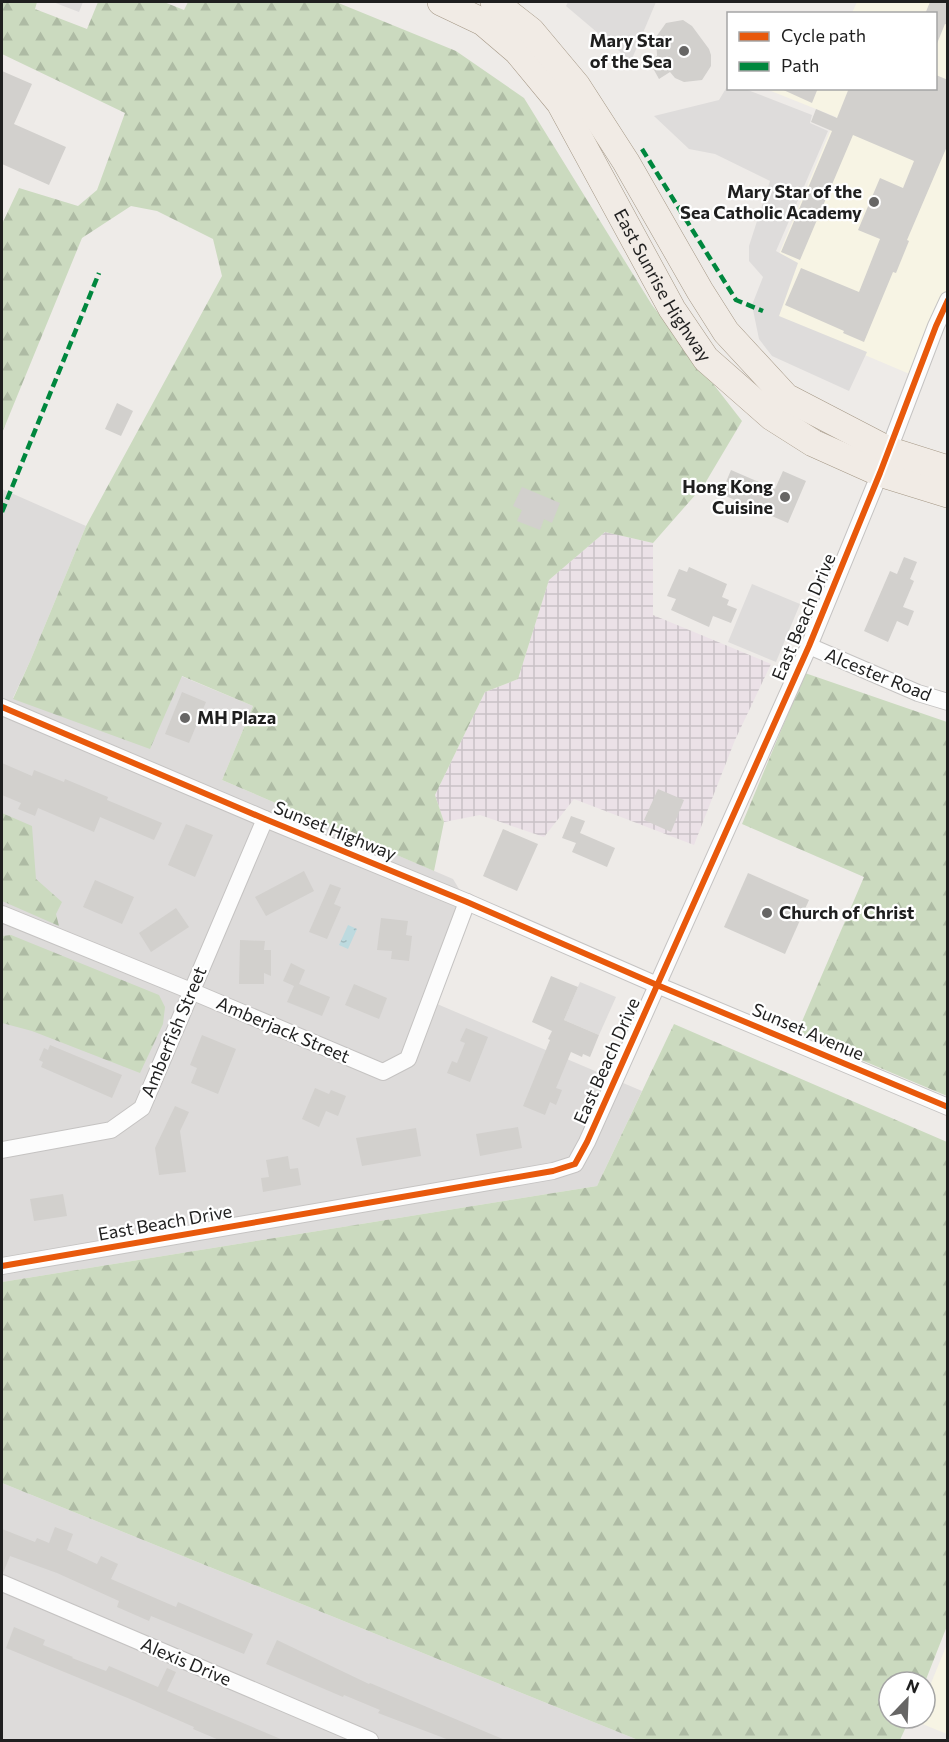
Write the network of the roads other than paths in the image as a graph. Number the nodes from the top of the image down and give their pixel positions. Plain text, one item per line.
1 (441, 2) edge
2 (494, 2) edge
3 (948, 300) edge
4 (884, 461) junction
5 (948, 469) edge
6 (948, 494) edge
7 (809, 646) junction
8 (948, 702) edge
9 (2, 706) edge
10 (265, 819) junction
11 (467, 902) junction
12 (2, 914) edge
13 (657, 985) junction
14 (191, 991) junction
15 (948, 1107) edge
16 (2, 1150) edge
17 (2, 1266) edge
18 (2, 1583) edge
19 (370, 1740) edge

1 - 4 main road, East Sunrise Highway
2 - 4 main road, East Sunrise Highway
3 - 4 street, East Beach Drive
4 - 5 main road, East Sunrise Highway
4 - 6 main road, East Sunrise Highway
4 - 7 street, East Beach Drive
7 - 8 street, Alcester Road
7 - 13 street, East Beach Drive
9 - 10 street, Sunset Highway
10 - 11 street, Sunset Highway
10 - 14 street, Amberfish Street
11 - 13 street, Sunset Highway
11 - 14 street, Amberjack Street
12 - 14 street, Amberjack Street
13 - 15 street, Sunset Avenue
13 - 17 street, East Beach Drive
14 - 16 street, Amberfish Street
18 - 19 street, Alexis Drive

